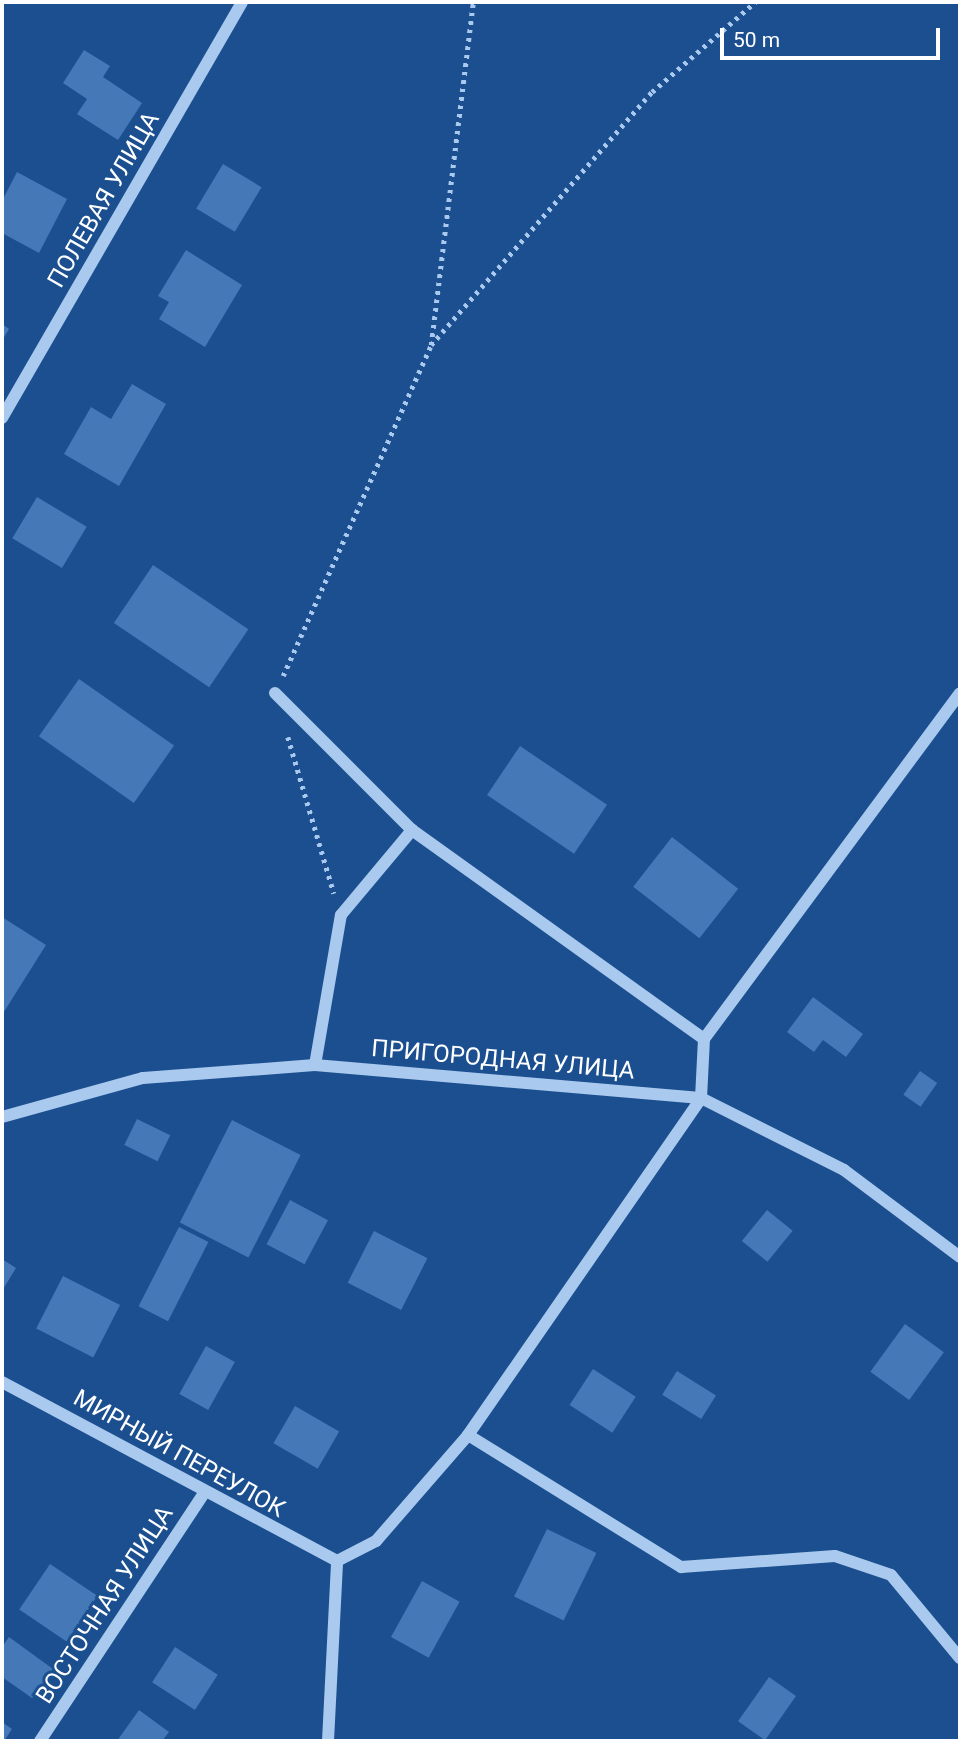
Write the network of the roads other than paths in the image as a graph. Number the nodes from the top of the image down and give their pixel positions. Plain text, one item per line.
1 (242, 2) edge
2 (2, 418) edge
3 (275, 693) road end
4 (960, 693) edge
5 (412, 830) junction
6 (704, 1039) junction
7 (316, 1065) junction
8 (701, 1098) junction
9 (2, 1117) edge
10 (960, 1257) edge
11 (2, 1382) edge
12 (468, 1435) junction
13 (205, 1492) junction
14 (337, 1561) junction
15 (960, 1658) edge
16 (40, 1741) edge
17 (328, 1741) edge

1 - 2 street, ПОЛЕВАЯ УЛИЦА
3 - 5 street
4 - 6 street
5 - 6 street
5 - 7 street
6 - 8 street
7 - 8 street, ПРИГОРОДНАЯ УЛИЦА
7 - 9 street, ПРИГОРОДНАЯ УЛИЦА
8 - 10 street, ПРИГОРОДНАЯ УЛИЦА
8 - 12 street
11 - 13 street, МИРНЫЙ ПЕРЕУЛОК
12 - 14 street
12 - 15 street
13 - 14 street, МИРНЫЙ ПЕРЕУЛОК
13 - 16 street, ВОСТОЧНАЯ УЛИЦА
14 - 17 street

